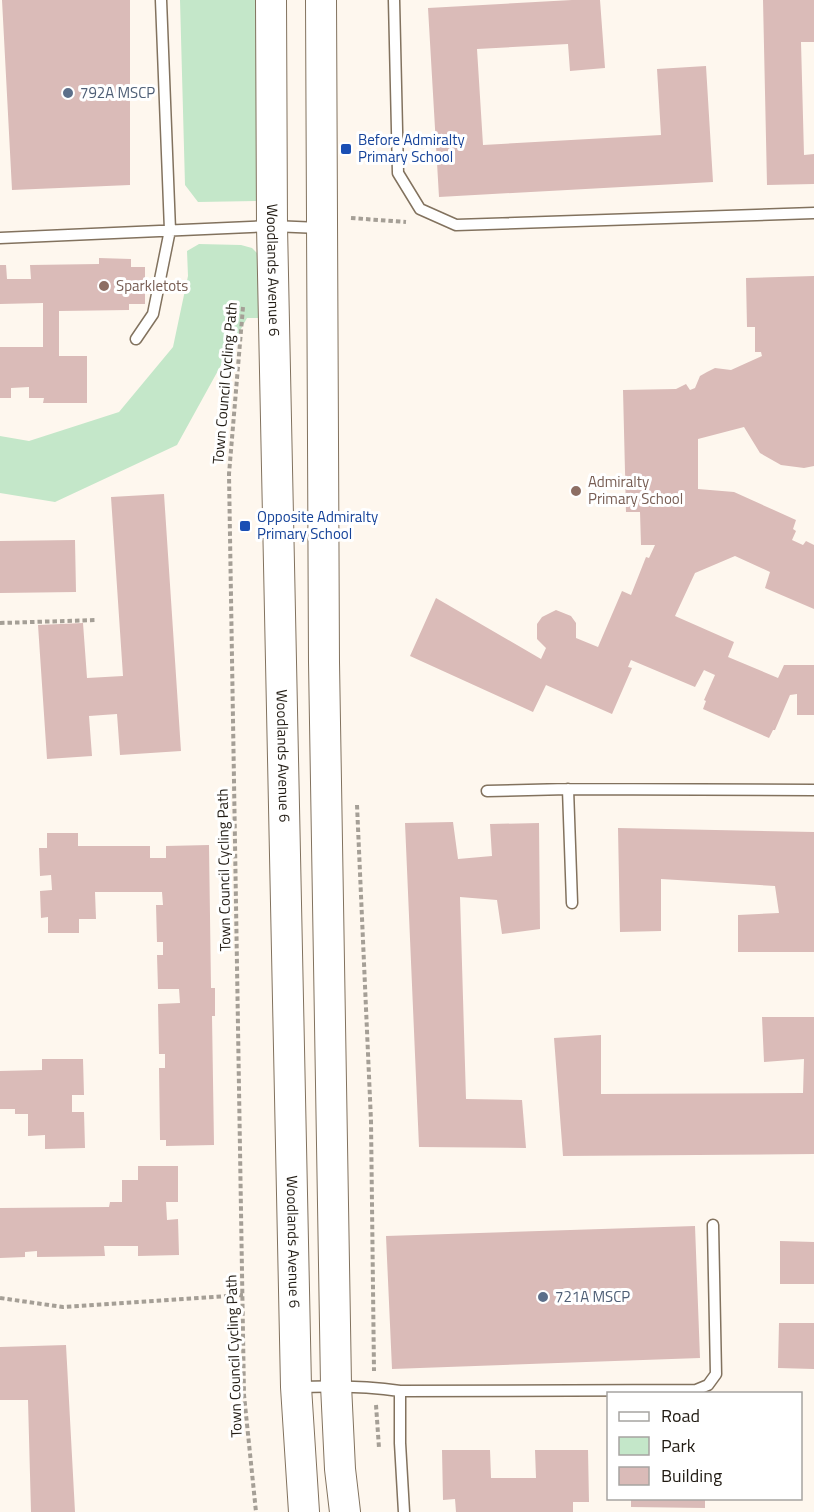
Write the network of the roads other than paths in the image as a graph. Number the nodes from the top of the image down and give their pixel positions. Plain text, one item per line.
1 (161, 0) edge
2 (271, 0) edge
3 (321, 0) edge
4 (394, 0) edge
5 (814, 213) edge
6 (331, 223) junction
7 (272, 226) junction
8 (170, 230) junction
9 (0, 238) edge
10 (136, 339) dead end
11 (568, 789) junction
12 (814, 790) edge
13 (488, 791) dead end
14 (572, 903) dead end
15 (713, 1225) dead end
16 (336, 1385) junction
17 (296, 1387) junction
18 (400, 1391) junction
19 (304, 1512) edge
20 (345, 1512) edge
21 (404, 1512) edge

1 - 8 lane
2 - 7 street, Woodlands Avenue 6
3 - 6 street
4 - 5 lane
6 - 7 lane
6 - 16 street
7 - 8 lane
7 - 17 street, Woodlands Avenue 6
8 - 9 lane
8 - 10 lane
11 - 12 lane
11 - 13 lane
11 - 14 lane
15 - 18 lane
16 - 17 lane
16 - 18 lane
16 - 20 street
17 - 19 street, Woodlands Avenue 6
18 - 21 lane

